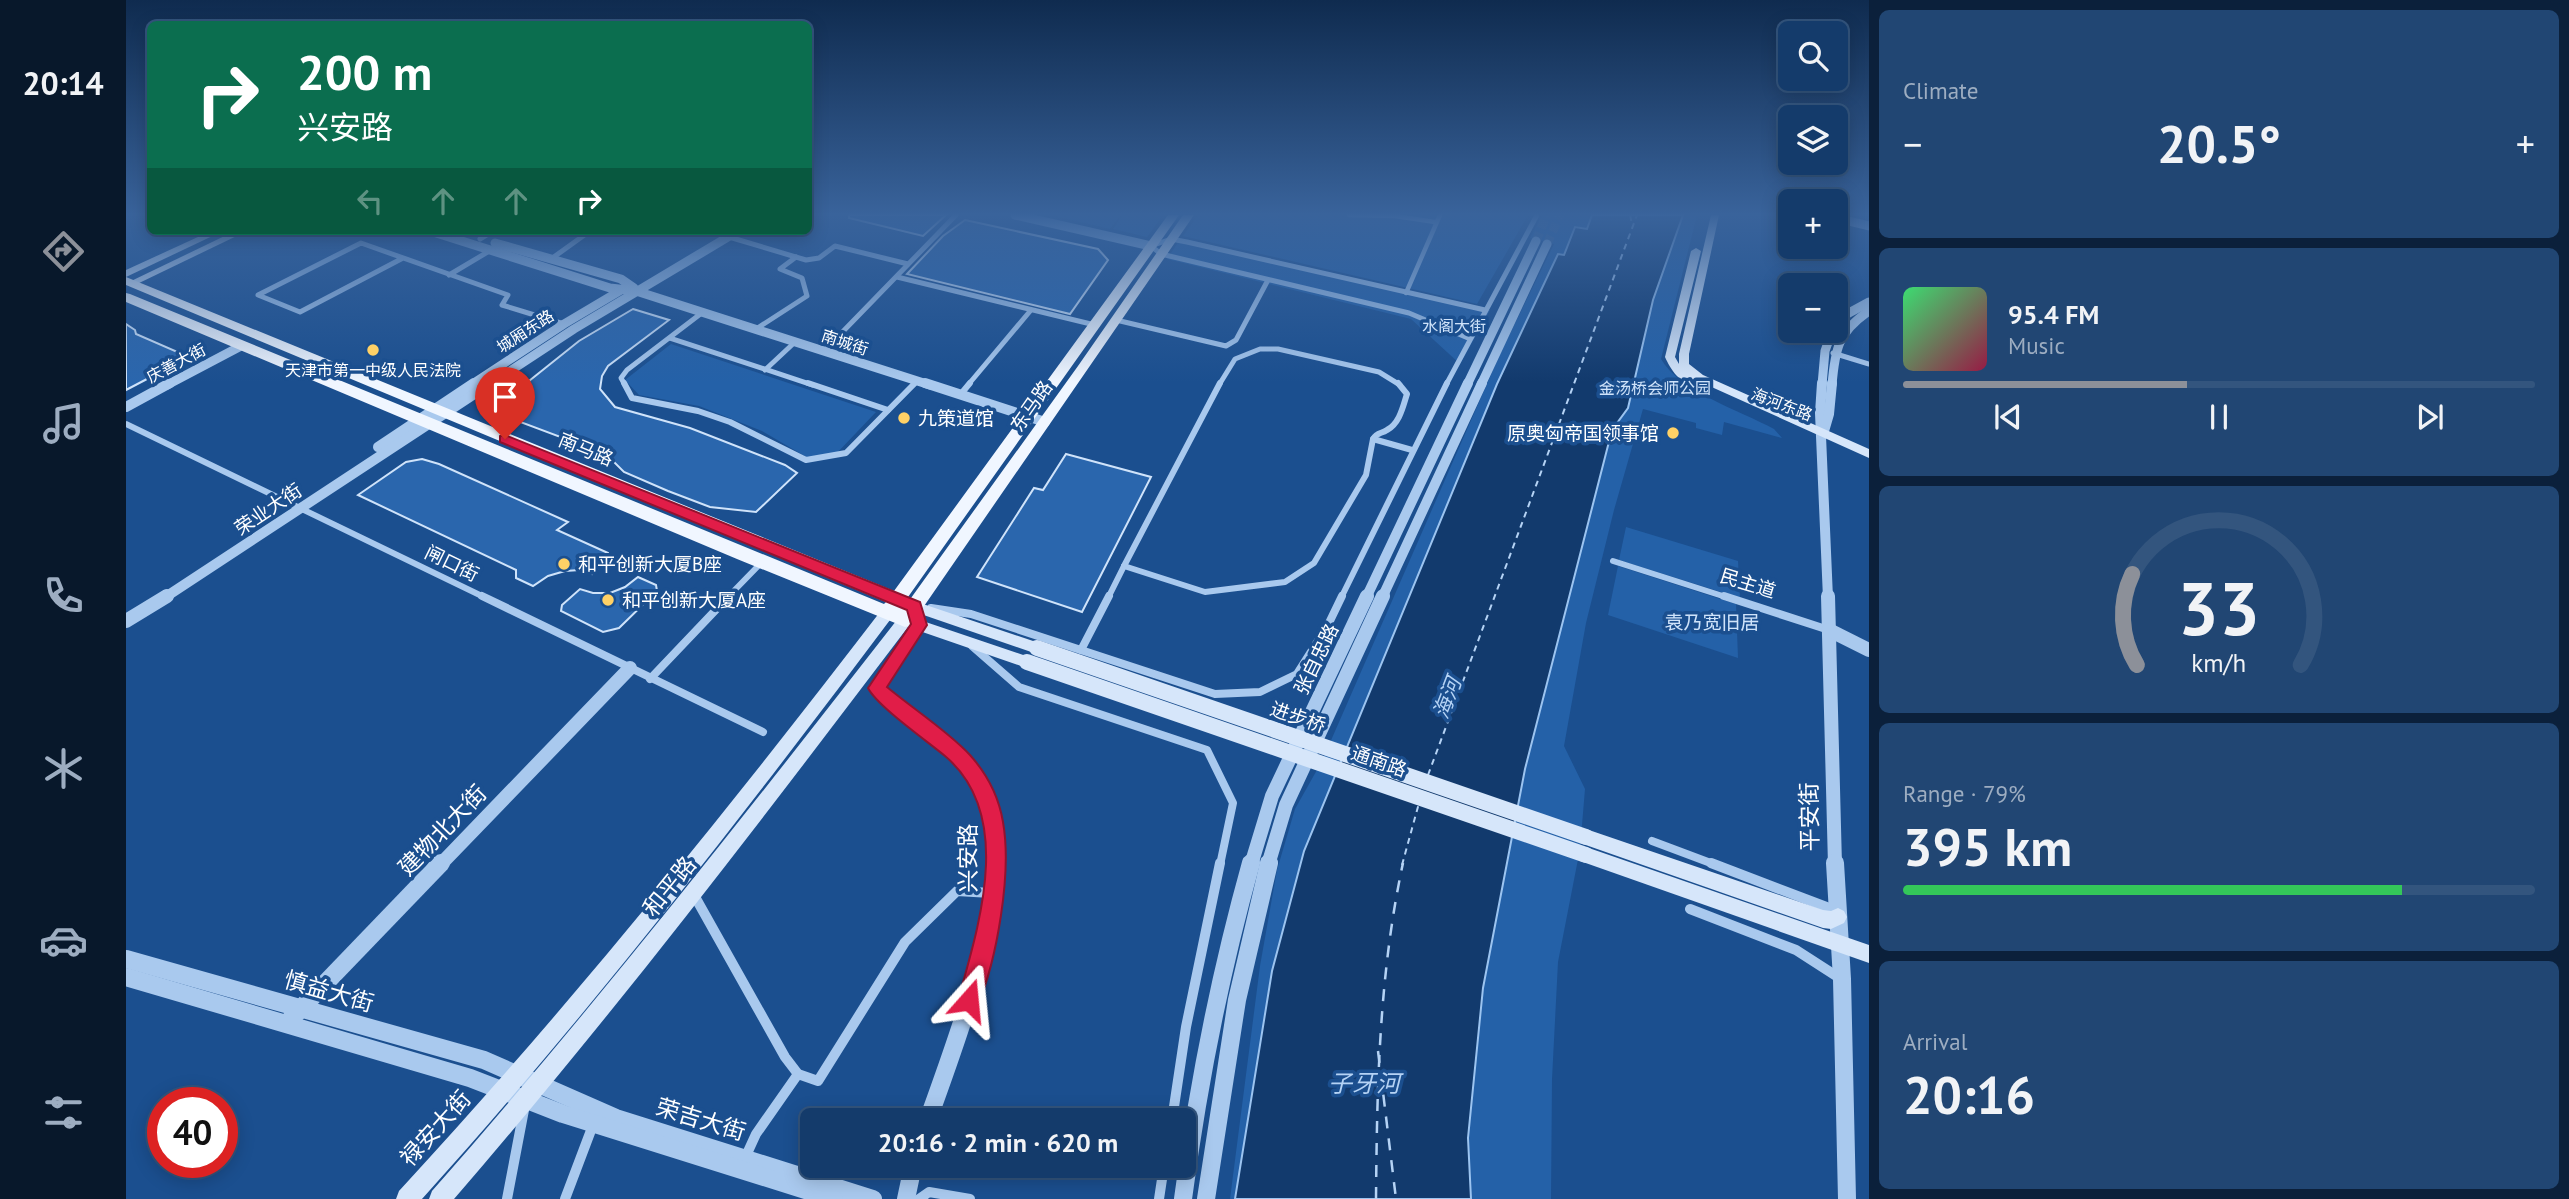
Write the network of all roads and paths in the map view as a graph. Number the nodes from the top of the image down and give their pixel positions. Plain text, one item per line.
1 (149, 271) edge
2 (155, 271) edge
3 (306, 271) edge
4 (378, 271) edge
5 (438, 271) edge
6 (456, 271) edge
7 (565, 271) edge
8 (593, 271) edge
9 (661, 271) edge
10 (785, 271) edge
11 (902, 271) edge
12 (1139, 271) edge
13 (1144, 271) edge
14 (1234, 271) edge
15 (1310, 271) edge
16 (1415, 271) edge
17 (1506, 271) edge
18 (1527, 271) edge
19 (1528, 271) edge
20 (1691, 271) edge
21 (1703, 271) edge
22 (449, 275) junction
23 (897, 277) junction
24 (1268, 280) junction
25 (127, 284) edge
26 (629, 289) junction
27 (1406, 293) junction
28 (1869, 302) edge
29 (1031, 310) junction
30 (1485, 310) junction
31 (1869, 311) edge
32 (703, 312) junction
33 (1848, 313) edge
34 (1116, 320) junction
35 (564, 324) junction
36 (1095, 326) junction
37 (756, 329) junction
38 (670, 338) junction
39 (1468, 338) junction
40 (795, 342) junction
41 (1831, 343) edge
42 (241, 346) junction
43 (824, 351) junction
44 (1830, 352) junction
45 (1869, 364) edge
46 (765, 370) junction
47 (917, 381) junction
48 (960, 395) junction
49 (126, 407) edge
50 (888, 410) junction
51 (1028, 416) junction
52 (431, 417) junction
53 (1045, 422) junction
54 (126, 424) edge
55 (1822, 434) junction
56 (1373, 439) junction
57 (1412, 450) junction
58 (1869, 454) edge
59 (298, 506) junction
60 (1613, 561) dead end
61 (761, 563) junction
62 (1125, 566) junction
63 (126, 611) edge
64 (905, 612) junction
65 (126, 621) edge
66 (1829, 630) junction
67 (968, 643) junction
68 (1081, 650) junction
69 (1869, 650) edge
70 (630, 668) junction
71 (650, 679) junction
72 (763, 732) dead end
73 (1652, 841) dead end
74 (1586, 846) junction
75 (993, 893) junction
76 (694, 894) junction
77 (1690, 909) dead end
78 (1838, 914) junction
79 (1840, 943) junction
80 (1869, 954) edge
81 (126, 959) edge
82 (126, 978) edge
83 (1842, 979) junction
84 (303, 1007) junction
85 (288, 1023) junction
86 (519, 1073) junction
87 (799, 1074) junction
88 (541, 1083) junction
89 (503, 1091) junction
90 (526, 1100) junction
91 (932, 1108) edge
92 (1174, 1108) edge
93 (593, 1124) junction
94 (745, 1158) junction
95 (910, 1178) edge
96 (1162, 1178) edge
97 (407, 1199) edge
98 (440, 1199) edge
99 (507, 1199) edge
100 (565, 1199) edge
101 (834, 1199) edge
102 (873, 1199) edge
103 (906, 1199) edge
104 (919, 1199) edge
105 (970, 1199) edge
106 (1159, 1199) edge
107 (1183, 1199) edge
108 (1206, 1199) edge
109 (1847, 1199) edge

1 - 25 main road
2 - 25 main road
3 - 4 street
5 - 22 street
6 - 22 street
7 - 26 street, 南城街
8 - 26 street, 南城街
9 - 26 street, 城厢东路
10 - 37 street
11 - 23 street
12 - 36 main road, 东马路
13 - 34 main road, 东马路
14 - 24 street
15 - 27 street
16 - 27 street
17 - 30 street
18 - 107 street, 张自忠路
19 - 108 street, 张自忠路
20 - 55 main road, 海河东路
21 - 55 main road, 海河东路
22 - 35 street
23 - 29 street
23 - 43 street
24 - 34 street
24 - 39 street
25 - 42 main road, 南马路
25 - 52 main road, 南马路
26 - 32 street, 南城街
26 - 35 street, 城厢东路
26 - 52 street, 城厢东路
27 - 30 street
28 - 33 street
29 - 36 street
29 - 48 street
30 - 39 street
31 - 44 street
32 - 37 street, 南城街
32 - 38 street
34 - 53 main road, 东马路
35 - 52 street, 城厢东路
36 - 51 main road, 东马路
37 - 40 street, 南城街
38 - 46 street
38 - 50 street
39 - 57 street
40 - 43 street, 南城街
40 - 46 street
41 - 44 street
42 - 49 street, 庆善大街
42 - 52 main road, 南马路
43 - 47 street, 南城街
44 - 45 street
44 - 55 street, 平安街
46 - 50 street
47 - 48 street, 南城街
47 - 50 street
48 - 51 street, 南城街
51 - 53 street, 南城街
51 - 64 main road, 东马路
52 - 59 street, 荣业大街
52 - 61 main road, 南马路
52 - 64 main road, 南马路
53 - 64 main road, 东马路
54 - 59 street, 闸口街
55 - 58 main road
55 - 66 street, 平安街
56 - 57 street
56 - 62 street
56 - 62 street
57 - 68 street
59 - 63 street, 荣业大街
59 - 65 street, 荣业大街
59 - 70 street, 闸口街
60 - 66 street, 民主道
61 - 64 main road, 南马路
61 - 71 street
62 - 68 street
64 - 67 main road, 通南路
64 - 68 street
64 - 74 main road, 进步桥, bridge
64 - 75 street, 兴安路
64 - 76 main road, 和平路
64 - 86 main road, 和平路
66 - 69 street, 民主道
66 - 78 street, 平安街
67 - 74 main road, 通南路, bridge
67 - 92 street
70 - 71 street, 闸口街
70 - 84 street, 建物北大街
71 - 72 street, 闸口街
73 - 78 street
74 - 78 main road, 通南路
74 - 79 main road, 通南路
75 - 87 street
75 - 91 street, 兴安路
76 - 87 street
76 - 88 main road, 和平路
77 - 83 street
78 - 79 street, 平安街
79 - 80 main road, 通南路
79 - 83 street, 平安街
81 - 84 street, 慎益大街
82 - 85 street, 慎益大街
83 - 109 street, 平安街
84 - 85 street, 建物北大街
84 - 86 street, 慎益大街
85 - 89 street, 慎益大街
86 - 88 street, 荣吉大街
86 - 89 main road, 和平路
87 - 94 street
88 - 90 main road, 和平路
88 - 94 street, 荣吉大街
89 - 90 street, 荣吉大街
89 - 97 main road, 禄安大街
90 - 93 street, 荣吉大街
90 - 98 main road
90 - 99 street
93 - 100 street
93 - 101 street, 荣吉大街
94 - 102 street, 荣吉大街
95 - 103 street
96 - 106 street
104 - 105 street

